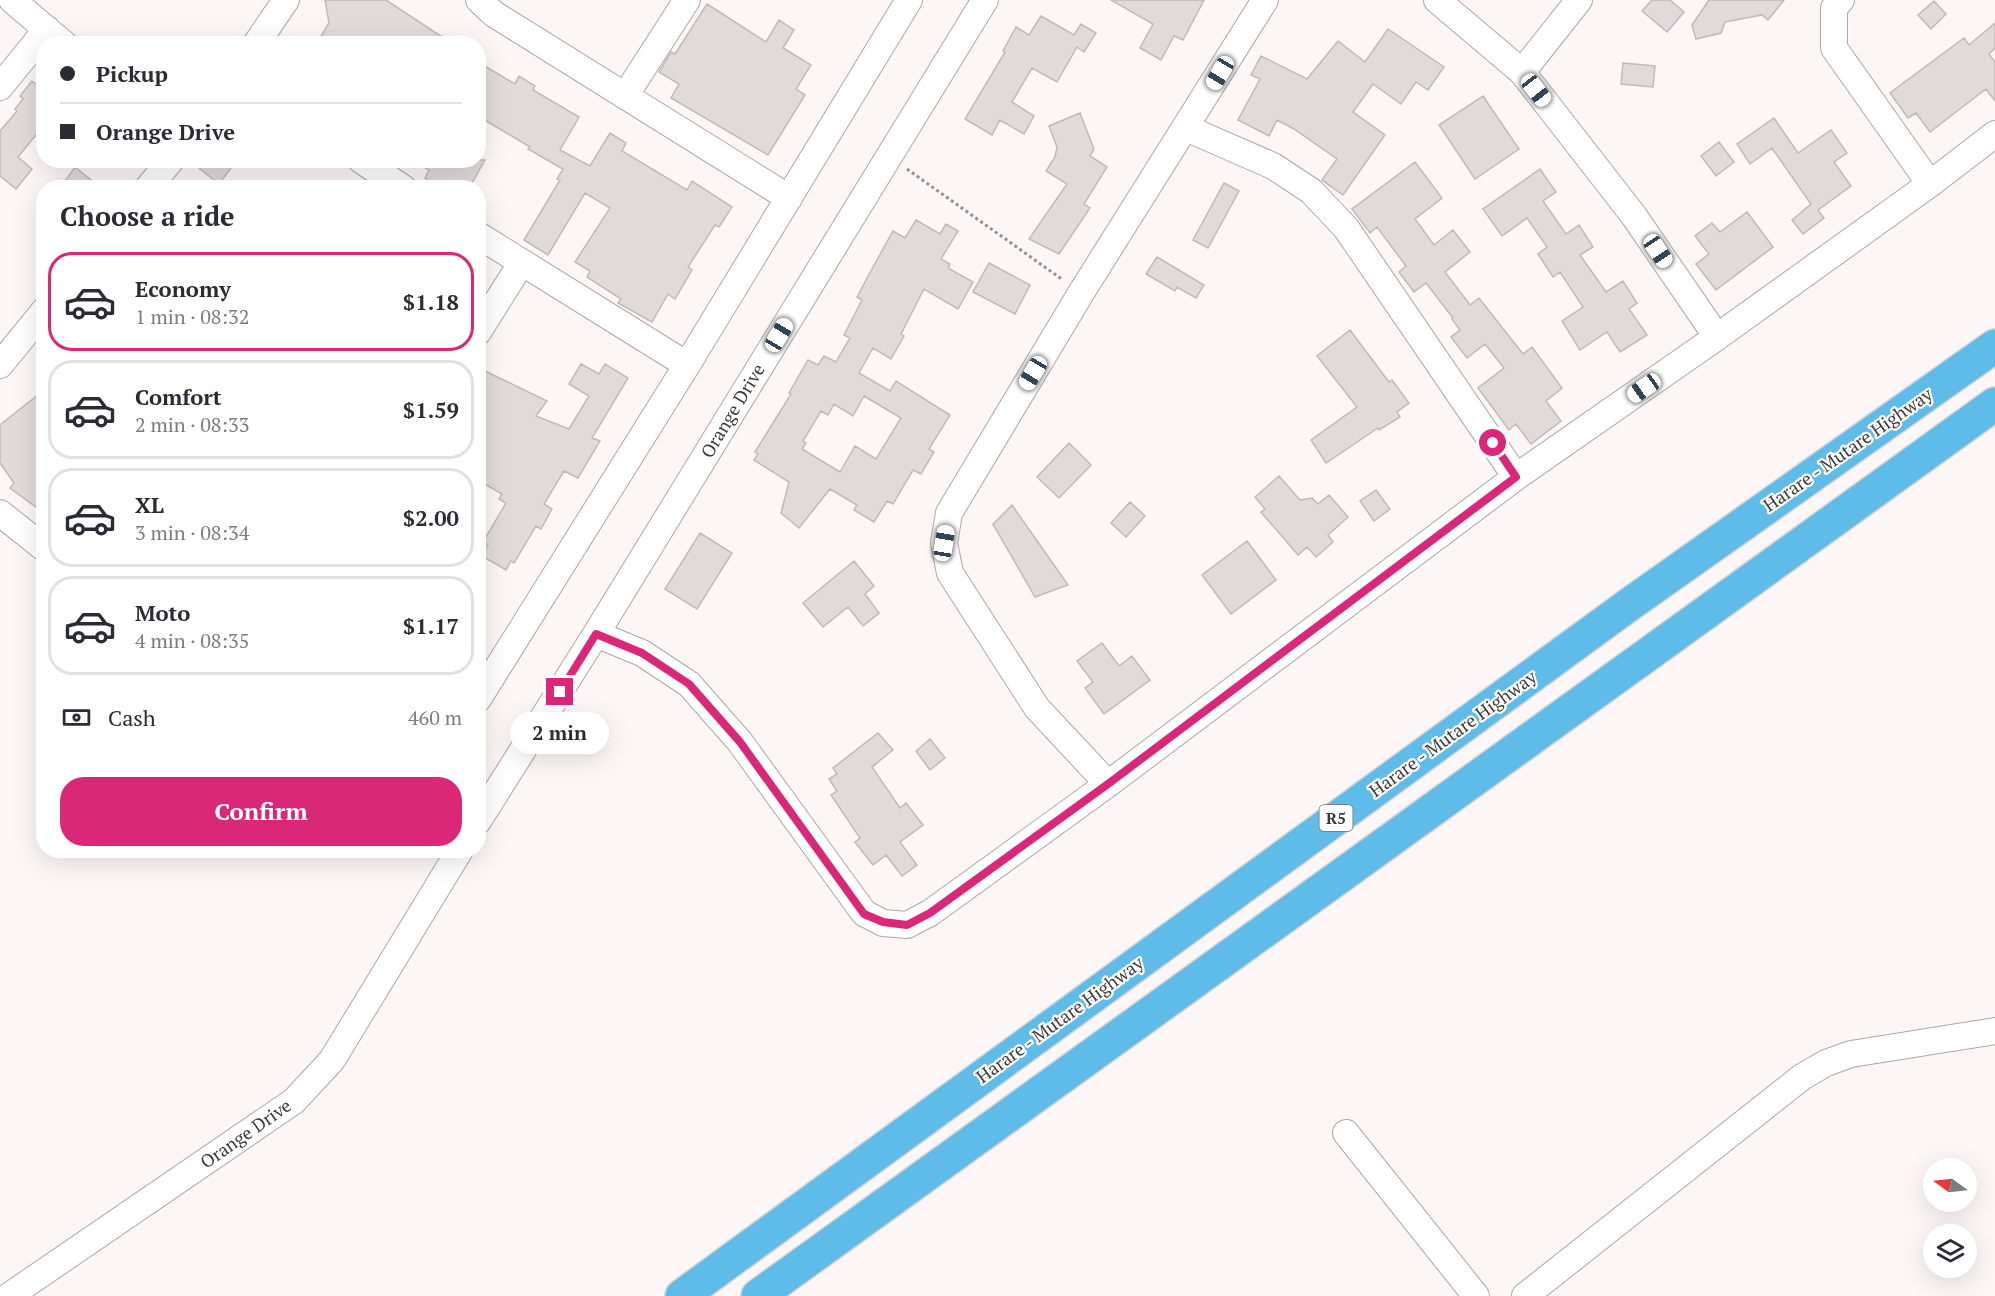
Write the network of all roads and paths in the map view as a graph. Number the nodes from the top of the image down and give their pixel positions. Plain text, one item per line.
1 (12, 0) edge
2 (286, 0) edge
3 (687, 0) edge
4 (909, 0) edge
5 (985, 0) edge
6 (1265, 0) edge
7 (1437, 0) edge
8 (1579, 0) edge
9 (1841, 0) edge
10 (492, 5) edge
11 (55, 36) edge
12 (261, 36) edge
13 (36, 54) edge
14 (1522, 72) junction
15 (0, 87) edge
16 (625, 96) junction
17 (1186, 128) junction
18 (1995, 134) edge
19 (888, 156) junction
20 (164, 168) edge
21 (373, 168) edge
22 (155, 180) edge
23 (391, 180) edge
24 (1930, 184) junction
25 (789, 198) junction
26 (486, 240) edge
27 (522, 262) junction
28 (1081, 293) junction
29 (486, 319) edge
30 (36, 321) edge
31 (1717, 337) junction
32 (1995, 346) edge
33 (0, 365) edge
34 (687, 365) junction
35 (1995, 404) edge
36 (1516, 477) junction
37 (0, 513) edge
38 (36, 542) edge
39 (596, 634) junction
40 (486, 686) edge
41 (1108, 784) junction
42 (486, 808) edge
43 (455, 858) edge
44 (1995, 1031) edge
45 (1346, 1133) dead end
46 (9, 1296) edge
47 (682, 1296) edge
48 (758, 1296) edge
49 (1476, 1296) edge
50 (1525, 1296) edge

1 - 11 street
2 - 12 street
3 - 16 street
4 - 25 street
5 - 19 street, Orange Drive
6 - 17 street
7 - 14 street
8 - 14 street
9 - 24 street
10 - 16 street
13 - 15 street
14 - 31 street
16 - 25 street
17 - 28 street
17 - 36 street
18 - 24 street
19 - 28 path
19 - 39 street, Orange Drive
20 - 22 street
21 - 23 street
24 - 31 street
25 - 34 street
26 - 27 street
27 - 29 street
27 - 34 street
28 - 41 street
30 - 33 street
31 - 36 street
32 - 47 highway, Harare - Mutare Highway / R5
34 - 40 street
35 - 48 highway
36 - 41 street
37 - 38 street
39 - 41 street
39 - 42 street, Orange Drive
43 - 46 street, Orange Drive
44 - 50 street
45 - 49 street

